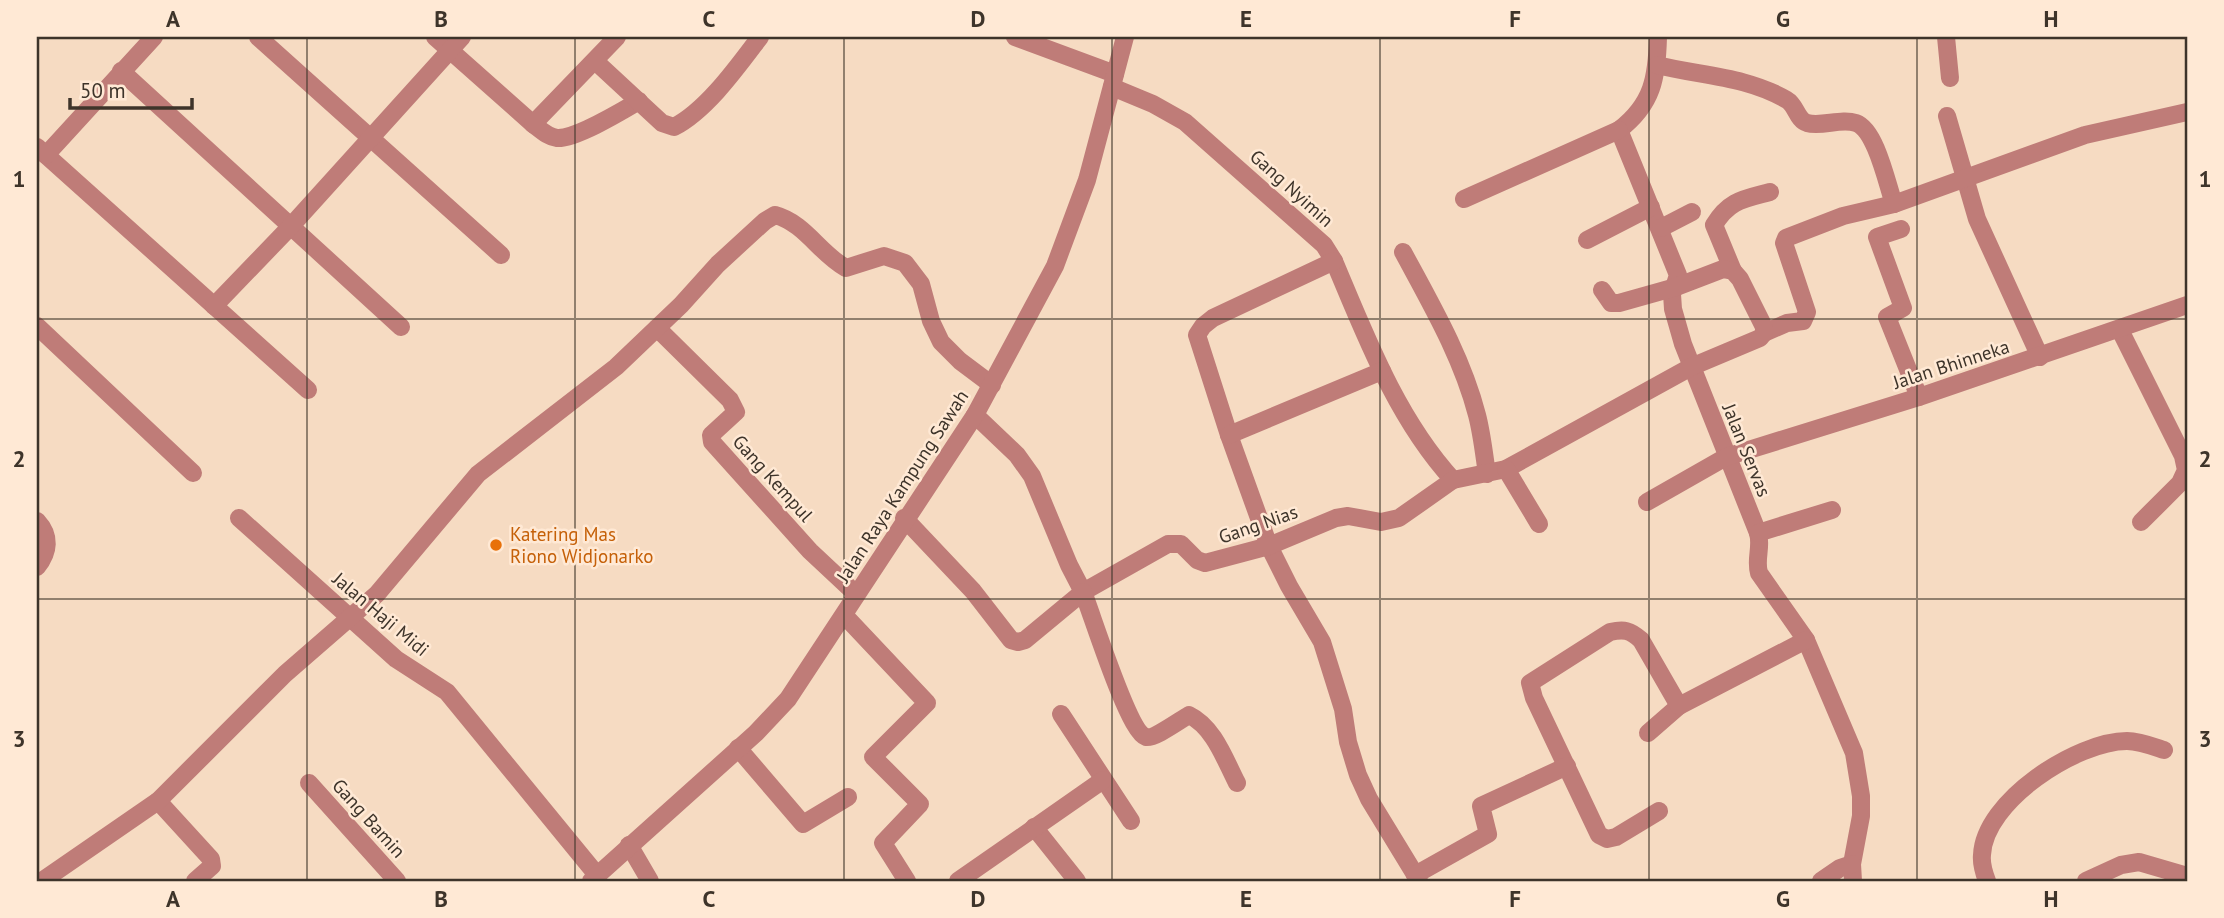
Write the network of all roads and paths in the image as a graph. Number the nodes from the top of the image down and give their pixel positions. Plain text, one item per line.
1 (154, 37) edge
2 (258, 37) edge
3 (435, 37) edge
4 (617, 37) edge
5 (760, 37) edge
6 (1015, 37) edge
7 (1125, 37) edge
8 (1658, 37) edge
9 (1946, 37) edge
10 (455, 43) edge
11 (595, 61) junction
12 (1657, 65) junction
13 (121, 71) junction
14 (1950, 78) dead end
15 (1113, 81) junction
16 (639, 101) junction
17 (2187, 112) edge
18 (1947, 116) dead end
19 (533, 124) junction
20 (1619, 130) junction
21 (371, 138) junction
22 (42, 151) edge
23 (1966, 178) junction
24 (1770, 191) dead end
25 (1464, 199) dead end
26 (1894, 204) junction
27 (1651, 207) junction
28 (1692, 212) dead end
29 (290, 226) junction
30 (1661, 228) junction
31 (1901, 229) dead end
32 (1587, 240) dead end
33 (1403, 252) dead end
34 (501, 255) dead end
35 (1334, 261) junction
36 (1733, 271) junction
37 (1676, 287) junction
38 (1602, 290) dead end
39 (2187, 305) edge
40 (214, 306) junction
41 (37, 326) edge
42 (401, 327) dead end
43 (657, 328) junction
44 (2120, 330) junction
45 (1764, 333) junction
46 (2040, 357) junction
47 (1691, 367) junction
48 (1382, 371) junction
49 (992, 385) junction
50 (308, 390) dead end
51 (1919, 397) junction
52 (975, 415) junction
53 (1229, 435) junction
54 (1726, 457) junction
55 (1506, 469) junction
56 (193, 474) dead end
57 (1487, 474) junction
58 (1453, 480) junction
59 (1647, 502) dead end
60 (1832, 510) dead end
61 (239, 518) dead end
62 (904, 519) junction
63 (37, 521) edge
64 (2141, 522) dead end
65 (1539, 524) dead end
66 (1758, 534) junction
67 (1269, 546) junction
68 (37, 568) edge
69 (1083, 592) junction
70 (856, 594) junction
71 (844, 615) junction
72 (352, 618) junction
73 (1806, 640) junction
74 (1679, 706) junction
75 (1061, 714) dead end
76 (1648, 733) dead end
77 (738, 748) junction
78 (2164, 750) dead end
79 (1567, 766) junction
80 (1102, 780) junction
81 (309, 783) dead end
82 (1237, 783) dead end
83 (848, 796) dead end
84 (158, 801) junction
85 (1659, 811) dead end
86 (1131, 821) dead end
87 (1034, 827) junction
88 (629, 845) junction
89 (1852, 872) edge
90 (2187, 876) edge
91 (594, 878) edge
92 (1417, 878) edge
93 (42, 881) edge
94 (195, 881) edge
95 (397, 881) edge
96 (650, 881) edge
97 (907, 881) edge
98 (958, 881) edge
99 (1077, 881) edge
100 (1821, 881) edge
101 (1987, 881) edge
102 (2086, 881) edge

1 - 13 street
2 - 21 street
3 - 10 street
4 - 11 street
5 - 16 street
6 - 15 street, Gang Nyimin
7 - 15 street, Jalan Raya Kampung Sawah
8 - 12 street
9 - 14 street
10 - 19 street
10 - 21 street
11 - 16 street
11 - 19 street
12 - 20 street
12 - 26 street
13 - 22 street
13 - 29 street
15 - 35 street, Gang Nyimin
15 - 49 street, Jalan Raya Kampung Sawah
16 - 19 street
17 - 23 street
18 - 23 street
20 - 25 street
20 - 27 street, Jalan Servas
21 - 29 street
21 - 34 street
22 - 40 street
23 - 26 street
23 - 46 street
24 - 36 street
26 - 45 street
27 - 30 street, Jalan Servas
27 - 32 street
28 - 30 street
29 - 40 street
29 - 42 street
30 - 37 street, Jalan Servas
31 - 51 street
33 - 57 street
35 - 48 street, Gang Nyimin
35 - 53 street
36 - 37 street
36 - 45 street
37 - 38 street
37 - 47 street, Jalan Servas
39 - 44 street, Jalan Bhinneka
40 - 50 street
41 - 56 street
43 - 49 street
43 - 70 street, Gang Kempul
43 - 72 street
44 - 46 street, Jalan Bhinneka
44 - 64 street
45 - 47 street
46 - 51 street, Jalan Bhinneka
47 - 54 street, Jalan Servas
47 - 55 street
48 - 53 street
48 - 58 street, Gang Nyimin
49 - 52 street, Jalan Raya Kampung Sawah
51 - 54 street, Jalan Bhinneka
52 - 62 street, Jalan Raya Kampung Sawah
52 - 69 street
53 - 67 street
54 - 59 street, Jalan Bhinneka
54 - 66 street, Jalan Servas
55 - 57 street
55 - 65 street
57 - 58 street
58 - 67 street, Gang Nias
60 - 66 street
61 - 72 street, Jalan Haji Midi
62 - 69 street
62 - 70 street, Jalan Raya Kampung Sawah
63 - 68 street
66 - 73 street, Jalan Servas
67 - 69 street, Gang Nias
67 - 92 street
69 - 82 street
70 - 71 street, Jalan Raya Kampung Sawah
71 - 77 street, Jalan Raya Kampung Sawah
71 - 97 street
72 - 84 street
72 - 91 street, Jalan Haji Midi
73 - 74 street
73 - 89 street, Jalan Servas
74 - 76 street
74 - 79 street
75 - 80 street
77 - 83 street
77 - 88 street, Jalan Raya Kampung Sawah
78 - 101 street
79 - 85 street
79 - 92 street
80 - 86 street
80 - 87 street
81 - 95 street, Gang Bamin
84 - 93 street
84 - 94 street
87 - 98 street
87 - 99 street
88 - 91 street, Jalan Raya Kampung Sawah
88 - 96 street
89 - 100 street
90 - 102 street

